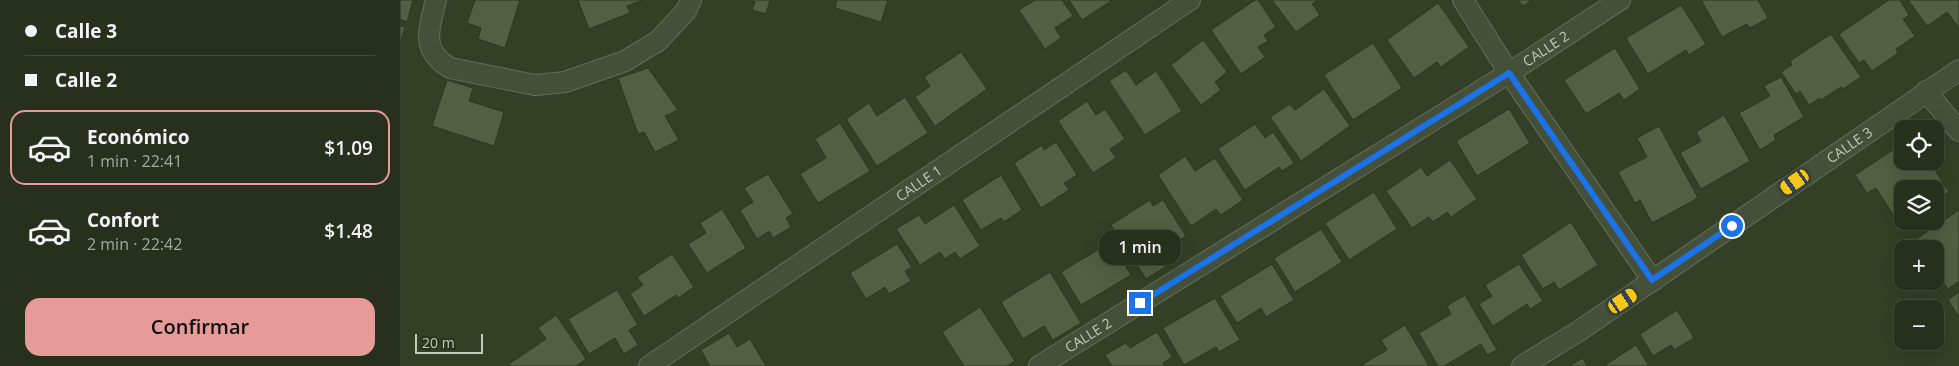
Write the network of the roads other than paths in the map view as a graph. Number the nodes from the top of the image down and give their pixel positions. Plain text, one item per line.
1 (436, 0) edge
2 (691, 0) edge
3 (1190, 0) edge
4 (1463, 0) edge
5 (1620, 0) edge
6 (1959, 70) edge
7 (1509, 73) junction
8 (1926, 91) junction
9 (1959, 131) edge
10 (1652, 280) junction
11 (649, 366) edge
12 (1039, 366) edge
13 (1522, 366) edge

1 - 2 street
3 - 11 street, CALLE 1
4 - 7 street
5 - 7 street, CALLE 2
6 - 8 street, CALLE 3
7 - 10 street
7 - 12 street, CALLE 2
8 - 9 street
8 - 10 street, CALLE 3
10 - 13 street, CALLE 3

